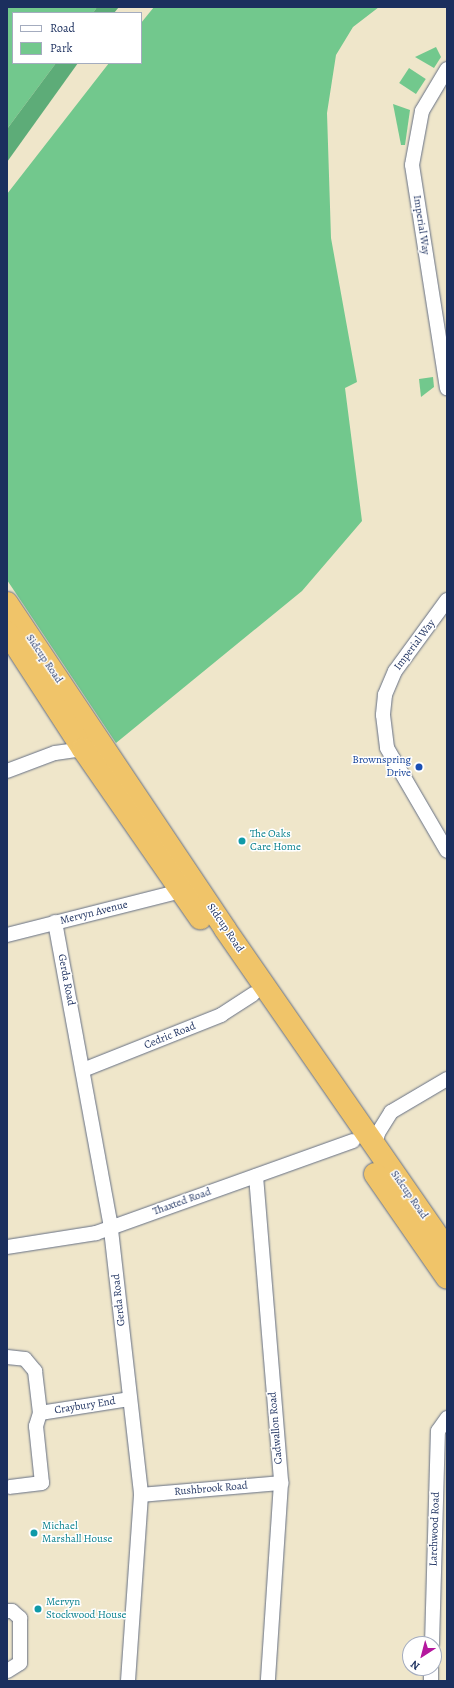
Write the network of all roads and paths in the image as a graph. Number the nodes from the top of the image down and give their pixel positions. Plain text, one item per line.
1 (447, 69) edge
2 (447, 388) edge
3 (447, 600) edge
4 (7, 603) edge
5 (7, 632) edge
6 (70, 728) junction
7 (83, 749) junction
8 (55, 753) junction
9 (7, 771) edge
10 (446, 845) edge
11 (181, 891) junction
12 (55, 922) junction
13 (7, 935) edge
14 (252, 994) junction
15 (83, 1070) junction
16 (447, 1079) edge
17 (353, 1142) junction
18 (375, 1146) junction
19 (256, 1176) junction
20 (110, 1228) junction
21 (7, 1247) edge
22 (447, 1250) edge
23 (447, 1278) edge
24 (7, 1357) edge
25 (130, 1399) junction
26 (40, 1413) junction
27 (447, 1418) edge
28 (281, 1483) junction
29 (10, 1487) dead end
30 (141, 1495) junction
31 (7, 1611) edge
32 (432, 1636) edge
33 (7, 1671) edge
34 (128, 1681) edge
35 (268, 1681) edge

1 - 2 street, Imperial Way
3 - 10 street, Imperial Way
4 - 18 highway, Sidcup Road
5 - 6 highway, Sidcup Road
6 - 7 highway, Sidcup Road
6 - 8 street
7 - 8 street
7 - 11 highway, Sidcup Road
8 - 9 street
11 - 12 street, Mervyn Avenue
11 - 14 highway, Sidcup Road
12 - 13 street, Mervyn Avenue
12 - 15 street, Gerda Road
14 - 15 street, Cedric Road
14 - 17 highway, Sidcup Road
15 - 20 street, Gerda Road
16 - 18 street
17 - 19 street, Thaxted Road
17 - 23 highway, Sidcup Road
18 - 22 highway, Sidcup Road
19 - 20 street, Thaxted Road
19 - 28 street, Cadwallon Road
20 - 21 street, Thaxted Road
20 - 25 street, Gerda Road
24 - 26 street, Craybury End
25 - 26 street, Craybury End
25 - 30 street, Gerda Road
26 - 29 street, Craybury End
27 - 32 street, Larchwood Road
28 - 30 street, Rushbrook Road
28 - 35 street, Cadwallon Road
30 - 34 street, Gerda Road
31 - 33 street

